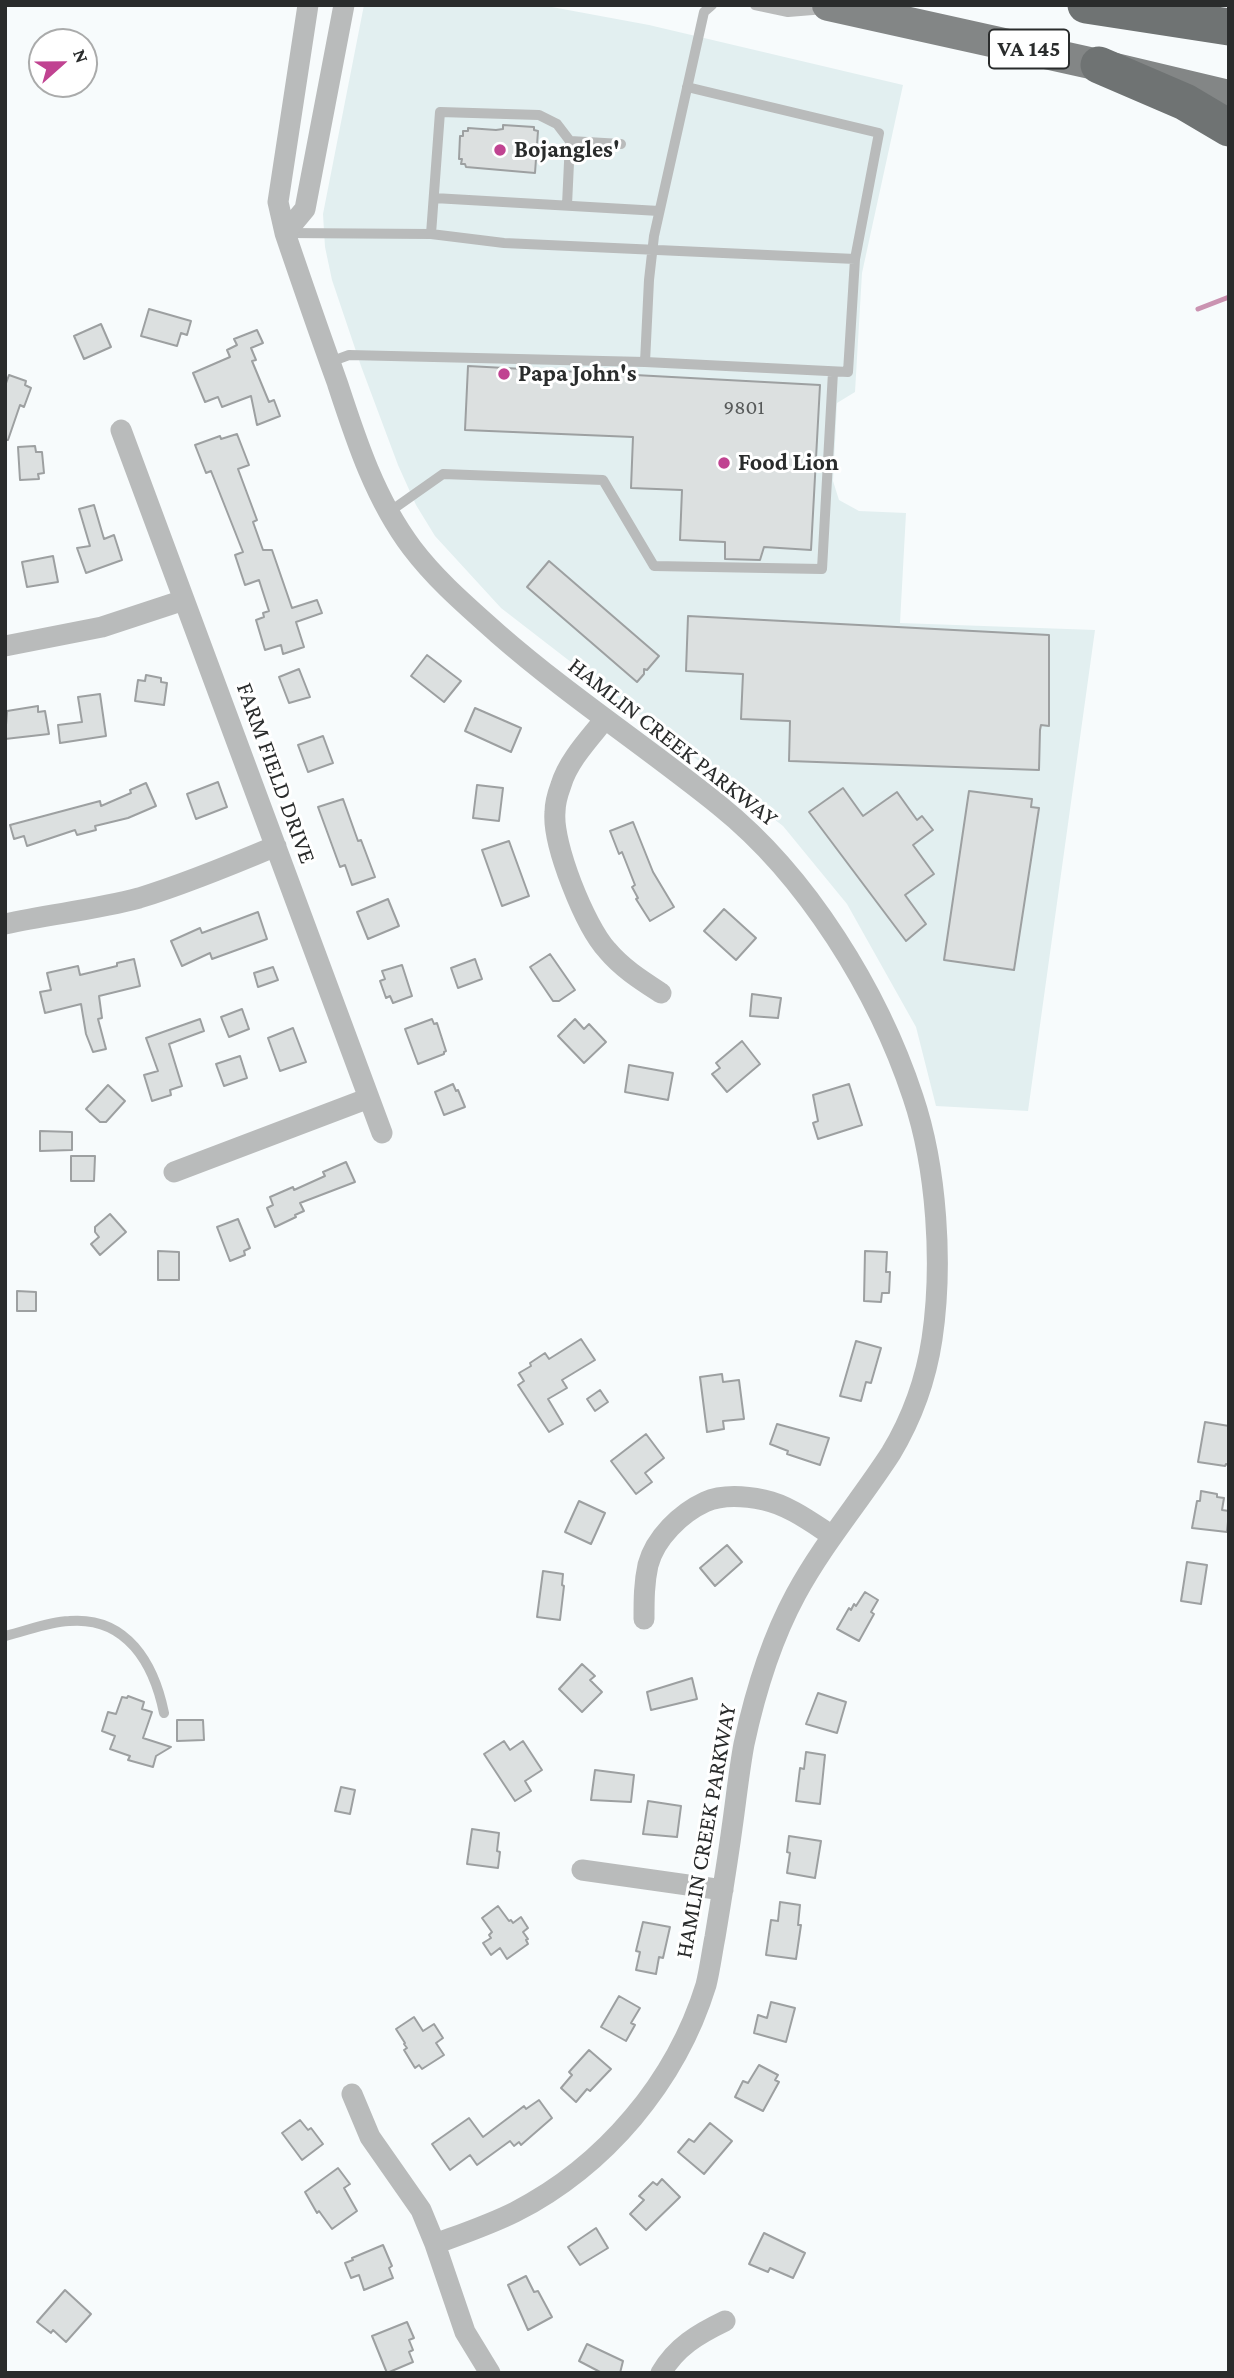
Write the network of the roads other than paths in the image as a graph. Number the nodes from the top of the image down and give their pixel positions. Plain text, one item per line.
1 (308, 5) edge
2 (344, 5) edge
3 (755, 5) edge
4 (1077, 5) edge
5 (1086, 5) edge
6 (705, 7) edge
7 (834, 7) edge
8 (1229, 27) edge
9 (1229, 41) edge
10 (1099, 65) junction
11 (687, 87) junction
12 (1229, 96) edge
13 (1229, 128) edge
14 (570, 141) junction
15 (621, 144) dead end
16 (433, 198) junction
17 (567, 205) junction
18 (659, 211) junction
19 (285, 233) junction
20 (431, 233) junction
21 (653, 250) junction
22 (855, 259) junction
23 (330, 362) junction
24 (645, 362) junction
25 (833, 372) junction
26 (121, 430) dead end
27 (389, 512) junction
28 (184, 600) junction
29 (5, 646) edge
30 (605, 719) junction
31 (276, 846) junction
32 (5, 924) edge
33 (661, 993) dead end
34 (369, 1098) junction
35 (382, 1133) dead end
36 (174, 1172) dead end
37 (831, 1535) junction
38 (644, 1619) dead end
39 (5, 1636) edge
40 (164, 1713) dead end
41 (582, 1871) dead end
42 (723, 1890) junction
43 (352, 2094) dead end
44 (435, 2244) junction
45 (725, 2321) dead end
46 (490, 2373) edge
47 (662, 2373) edge

1 - 19 street, HAMLIN CREEK PARKWAY
2 - 19 street
3 - 7 lane
4 - 9 main road, VA 145
5 - 8 highway
6 - 11 lane
7 - 10 main road, VA 145
10 - 12 main road, VA 145
10 - 13 highway
11 - 18 lane
11 - 22 lane
14 - 15 lane
14 - 16 lane
14 - 17 lane
16 - 17 lane
16 - 20 lane
17 - 18 lane
18 - 21 lane
19 - 20 lane
19 - 23 street, HAMLIN CREEK PARKWAY
20 - 21 lane
21 - 22 lane
21 - 24 lane
22 - 25 lane
23 - 24 lane
23 - 27 street, HAMLIN CREEK PARKWAY
24 - 25 lane
25 - 27 lane
26 - 28 street, FARM FIELD DRIVE
27 - 30 street, HAMLIN CREEK PARKWAY
28 - 29 street
28 - 31 street, FARM FIELD DRIVE
30 - 33 street
30 - 37 street, HAMLIN CREEK PARKWAY
31 - 32 street
31 - 34 street, FARM FIELD DRIVE
34 - 35 street, FARM FIELD DRIVE
34 - 36 street
37 - 38 street
37 - 42 street, HAMLIN CREEK PARKWAY
39 - 40 lane
41 - 42 street
42 - 44 street, HAMLIN CREEK PARKWAY
43 - 44 street
44 - 46 street
45 - 47 street

